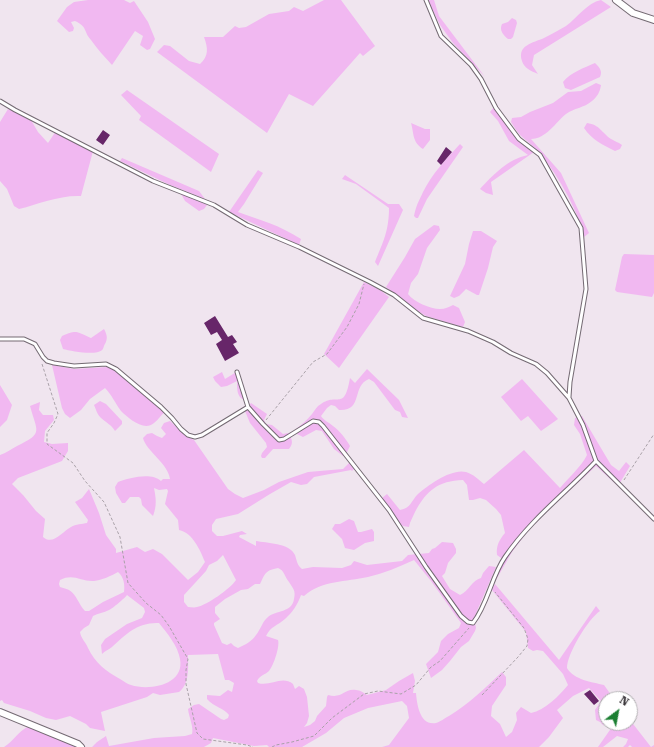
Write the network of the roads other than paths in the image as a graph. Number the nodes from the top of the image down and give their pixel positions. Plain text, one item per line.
1 (426, 0) edge
2 (616, 0) edge
3 (654, 20) edge
4 (0, 101) edge
5 (0, 339) edge
6 (237, 372) dead end
7 (569, 398) junction
8 (248, 407) junction
9 (596, 461) junction
10 (654, 519) edge
11 (0, 712) edge
12 (81, 747) edge

1 - 7 lane
2 - 3 street
4 - 7 lane
5 - 8 lane
6 - 8 lane
7 - 9 lane
8 - 9 lane
9 - 10 lane
11 - 12 street

